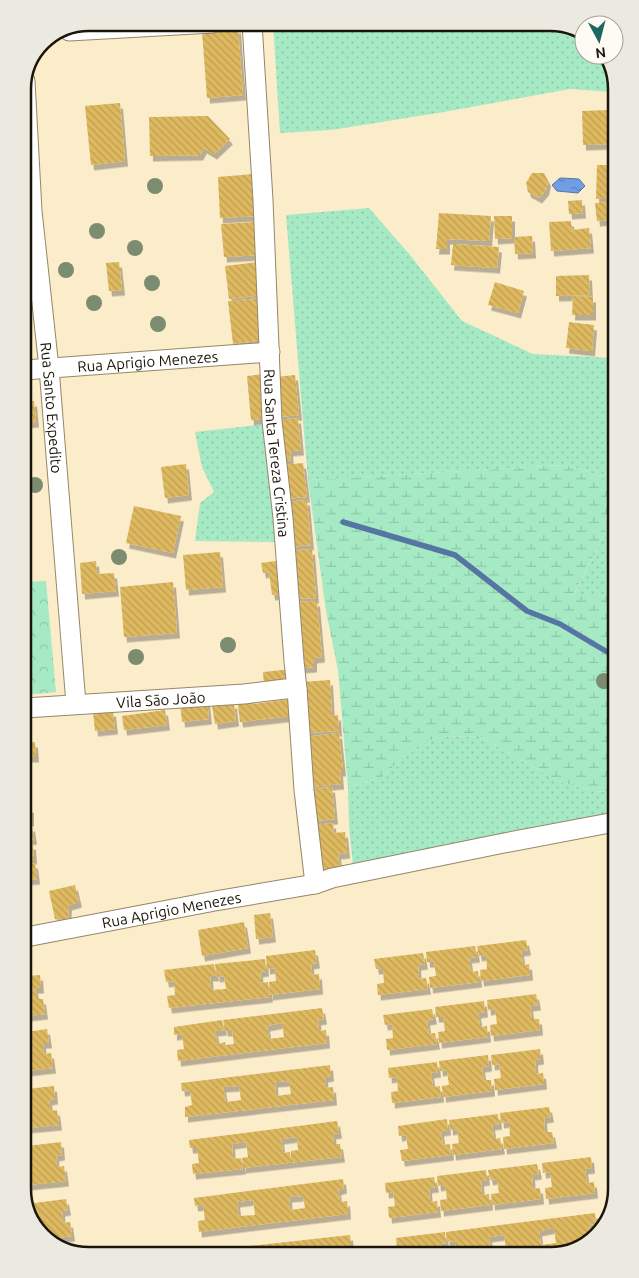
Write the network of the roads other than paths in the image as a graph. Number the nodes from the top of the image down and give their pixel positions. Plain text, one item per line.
1 (253, 31) edge
2 (31, 192) edge
3 (270, 352) junction
4 (49, 368) junction
5 (31, 369) edge
6 (297, 689) junction
7 (76, 704) junction
8 (31, 708) edge
9 (608, 823) edge
10 (315, 884) junction
11 (31, 936) edge

1 - 3 street, Rua Santa Tereza Cristina
2 - 4 street, Rua Santo Expedito
3 - 4 street, Rua Aprigio Menezes
3 - 6 street, Rua Santa Tereza Cristina
4 - 5 street, Rua Aprigio Menezes
4 - 7 street, Rua Santo Expedito
6 - 7 street, Vila São João
6 - 10 street, Rua Santa Tereza Cristina
7 - 8 street, Vila São João
9 - 10 street, Rua Aprigio Menezes
10 - 11 street, Rua Aprigio Menezes

